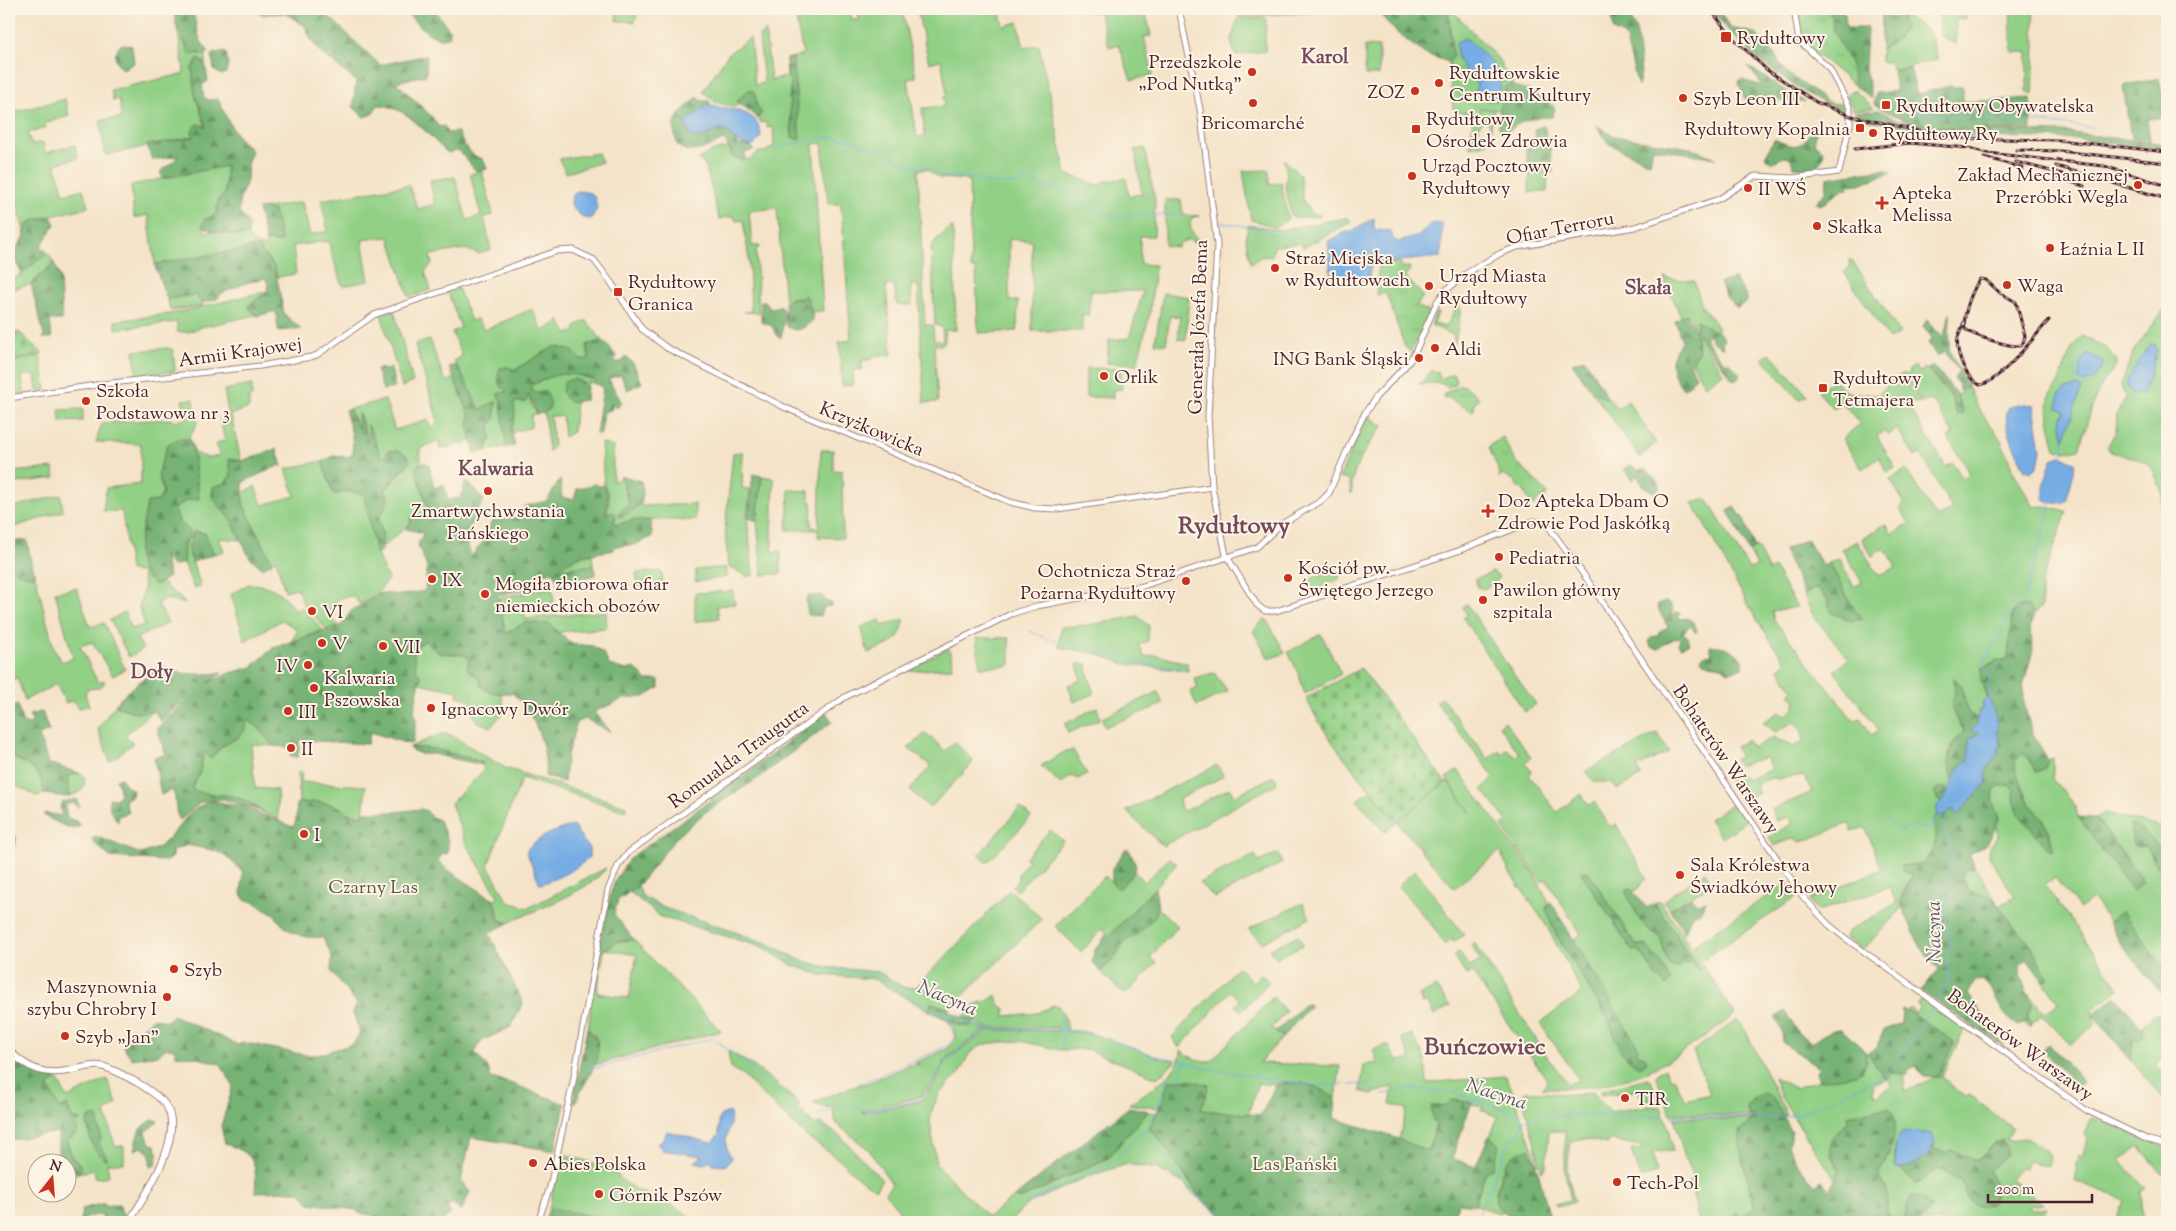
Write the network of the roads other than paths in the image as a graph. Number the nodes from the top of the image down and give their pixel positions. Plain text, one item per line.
1 (1179, 9) edge
2 (1794, 9) edge
3 (574, 250) joint
4 (9, 398) edge
5 (1212, 489) junction
6 (1544, 522) joint
7 (1228, 558) junction
8 (10, 830) edge
9 (11, 841) edge
10 (9, 852) edge
11 (9, 1050) edge
12 (2167, 1145) edge
13 (129, 1222) edge
14 (538, 1222) edge

1 - 5 street, Generała Józefa Bema
2 - 7 street, Ofiar Terroru
3 - 4 street, Armii Krajowej
3 - 5 street, Krzyżkowicka
5 - 7 street, Generała Józefa Bema
6 - 7 street, Generała Józefa Bema
6 - 12 street, Bohaterów Warszawy
7 - 14 street, Romualda Traugutta
8 - 9 main road
9 - 10 main road
11 - 13 main road

